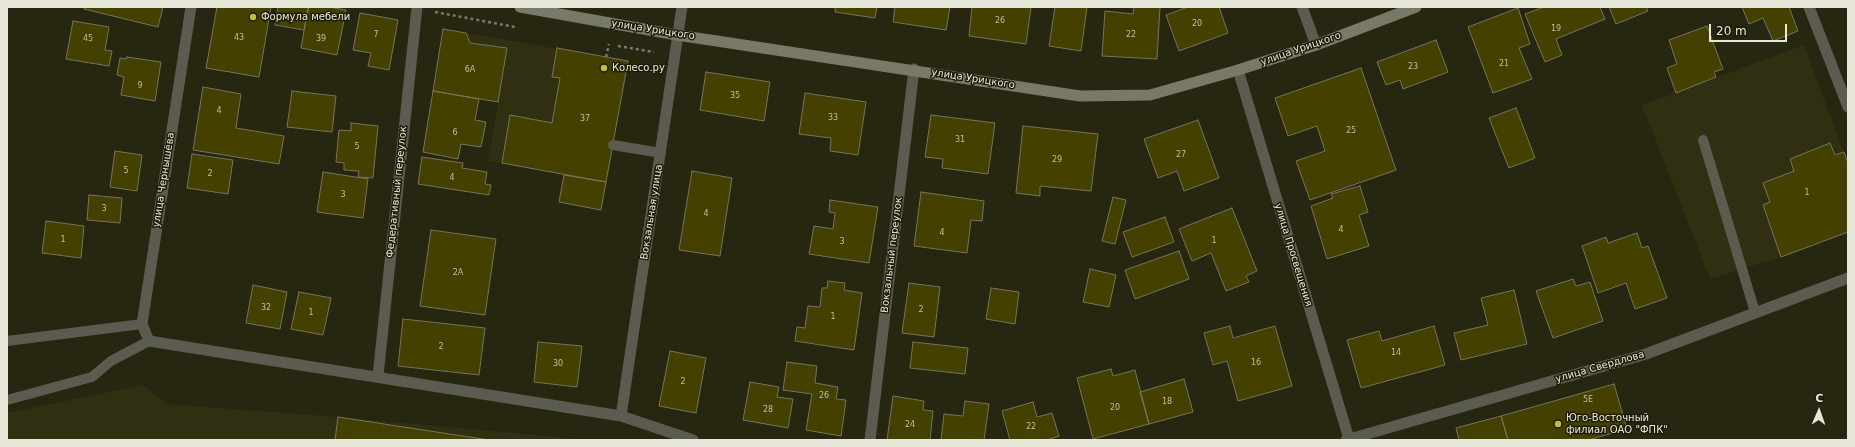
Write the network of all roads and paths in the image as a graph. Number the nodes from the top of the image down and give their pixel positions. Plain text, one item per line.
1 (191, 7) edge
2 (417, 7) edge
3 (520, 7) edge
4 (682, 7) edge
5 (1302, 7) edge
6 (1416, 7) edge
7 (1809, 7) edge
8 (676, 35) junction
9 (609, 44) dead end
10 (1316, 45) junction
11 (606, 57) dead end
12 (914, 69) junction
13 (1238, 70) junction
14 (1848, 107) edge
15 (1703, 140) dead end
16 (613, 145) dead end
17 (661, 153) junction
18 (1848, 278) edge
19 (1755, 312) junction
20 (142, 324) junction
21 (7, 341) edge
22 (154, 342) junction
23 (378, 376) junction
24 (7, 400) edge
25 (621, 416) junction
26 (693, 440) edge
27 (870, 440) edge
28 (1348, 440) edge

1 - 20 street, улица Чернышёва
2 - 23 street, Федеративный переулок
3 - 8 main road, улица Урицкого
4 - 8 street, Вокзальная улица
5 - 10 street
6 - 10 main road, улица Урицкого
7 - 14 street
8 - 12 main road, улица Урицкого
8 - 17 street, Вокзальная улица
9 - 11 path
10 - 13 main road, улица Урицкого
12 - 13 main road, улица Урицкого
12 - 27 street, Вокзальный переулок
13 - 28 street, улица Просвещения
15 - 19 lane
16 - 17 lane
17 - 25 street, Вокзальная улица
18 - 19 street, улица Свердлова
19 - 28 street, улица Свердлова
20 - 21 lane
20 - 22 street
22 - 23 street
22 - 24 lane
23 - 25 street
25 - 26 street

